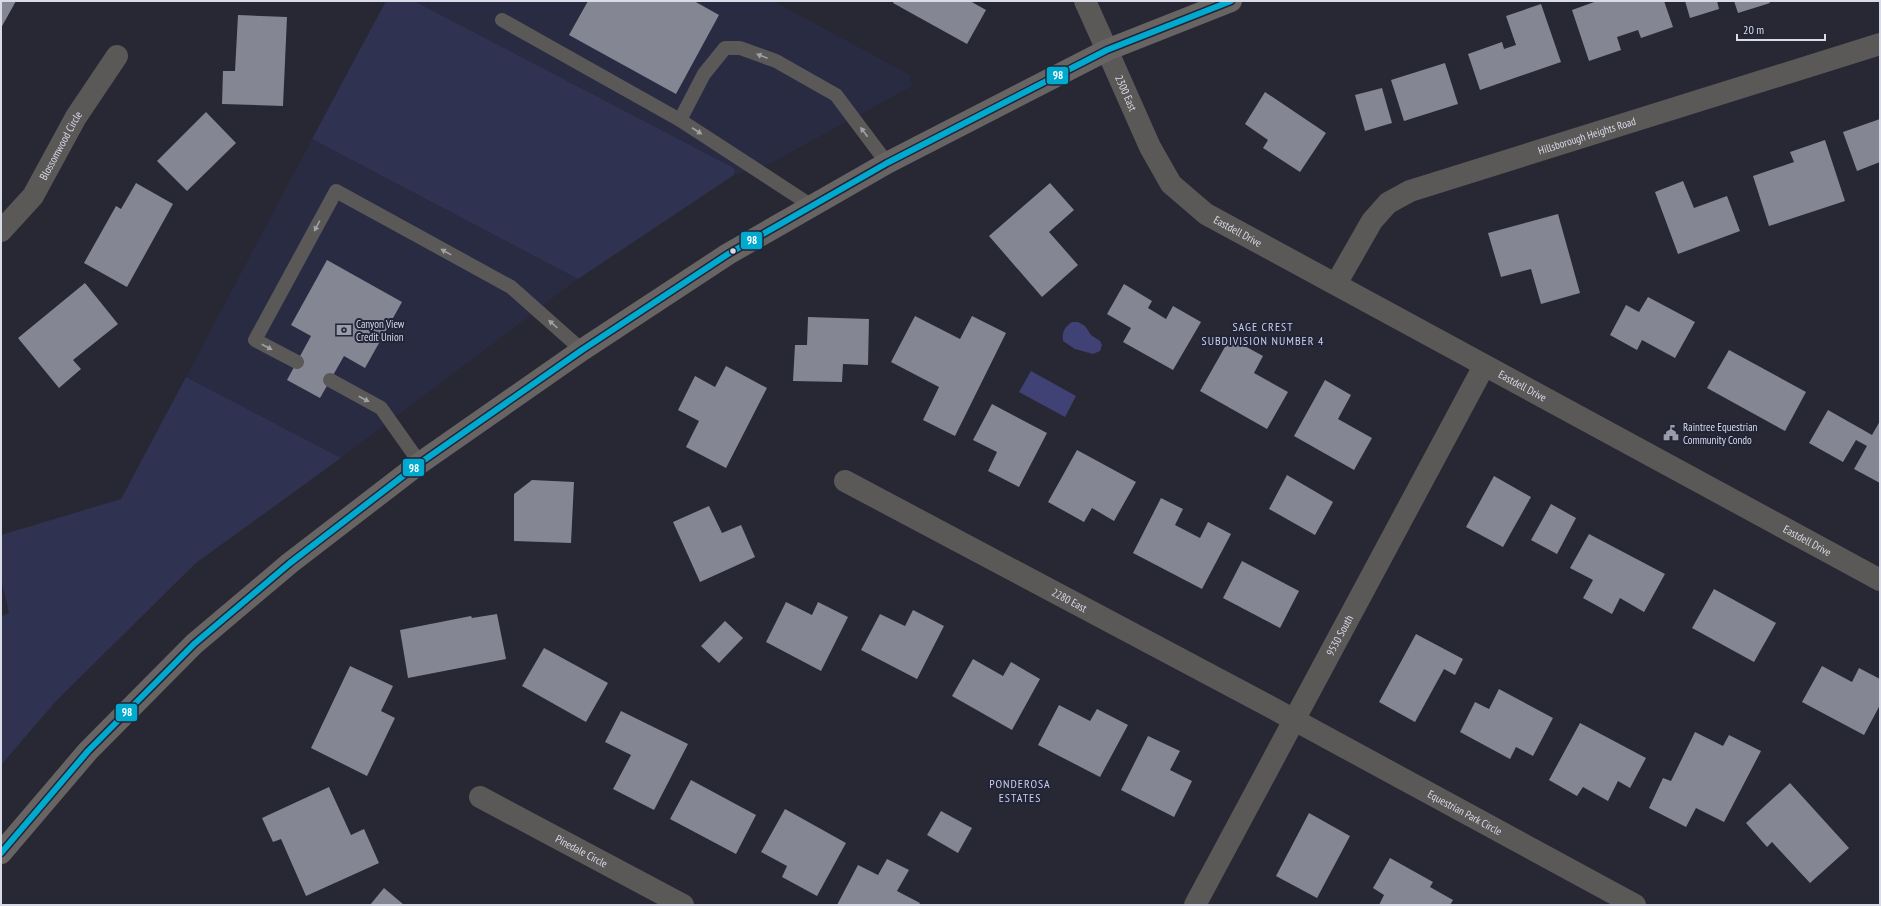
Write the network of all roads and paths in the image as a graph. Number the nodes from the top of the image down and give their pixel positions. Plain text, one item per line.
1 (1085, 1) edge
2 (1231, 1) edge
3 (502, 20) dead end
4 (1880, 44) edge
5 (1107, 50) junction
6 (116, 56) dead end
7 (680, 120) junction
8 (887, 163) junction
9 (1171, 184) joint
10 (812, 206) junction
11 (1, 231) edge
12 (1336, 284) junction
13 (582, 350) junction
14 (297, 362) dead end
15 (1484, 366) junction
16 (330, 380) dead end
17 (420, 463) junction
18 (845, 481) dead end
19 (1880, 580) edge
20 (1294, 720) junction
21 (480, 797) dead end
22 (1, 853) edge
23 (682, 905) edge
24 (1195, 905) edge
25 (1635, 905) edge

1 - 5 street, 2300 East
2 - 5 main road
3 - 7 lane
4 - 12 street, Hillsborough Heights Road
5 - 8 main road
5 - 9 street, 2300 East
6 - 11 street, Blossomwood Circle
8 -> 7 lane
7 -> 10 lane
8 - 10 main road
9 - 12 street, Eastdell Drive
10 - 13 main road
12 - 15 street, Eastdell Drive
13 -> 14 lane
13 - 17 main road
15 - 19 street, Eastdell Drive
15 - 20 street, 9530 South
16 -> 17 lane
17 - 22 main road
18 - 20 street, 2280 East
20 - 24 street, 9530 South
20 - 25 street, Equestrian Park Circle
21 - 23 street, Pinedale Circle

